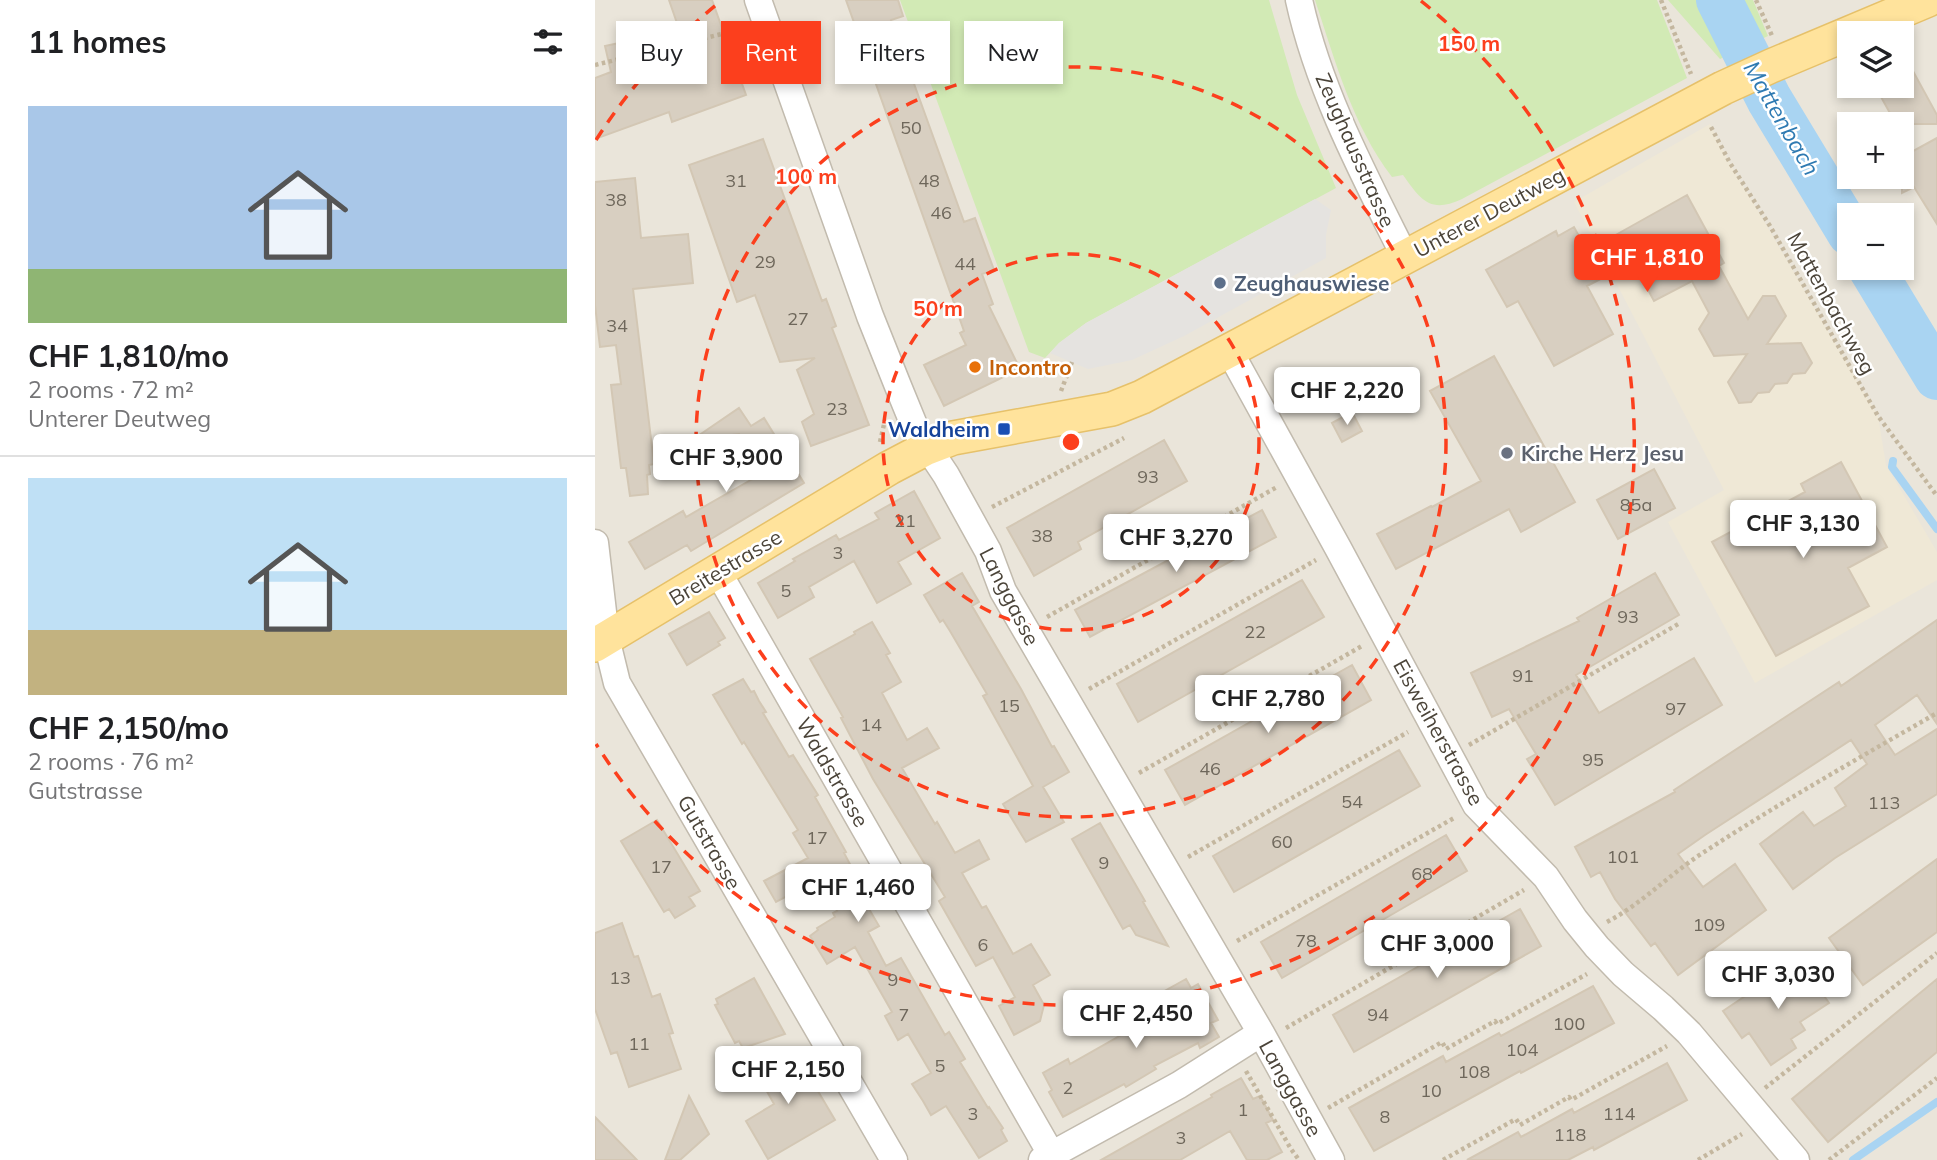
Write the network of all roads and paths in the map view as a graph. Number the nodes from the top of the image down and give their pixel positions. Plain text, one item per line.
1 (1299, 0) edge
2 (1661, 0) edge
3 (1756, 0) edge
4 (1927, 0) edge
5 (762, 12) edge
6 (1937, 21) edge
7 (1772, 53) junction
8 (595, 65) edge
9 (1708, 83) junction
10 (1707, 120) dead end
11 (1405, 257) junction
12 (1230, 352) junction
13 (1072, 362) dead end
14 (1061, 391) dead end
15 (1125, 437) dead end
16 (927, 448) junction
17 (1298, 475) junction
18 (1937, 496) edge
19 (971, 520) junction
20 (595, 543) edge
21 (1338, 548) junction
22 (718, 572) junction
23 (1047, 617) dead end
24 (1680, 623) dead end
25 (1384, 634) junction
26 (601, 642) edge
27 (1088, 690) dead end
28 (1937, 713) edge
29 (1430, 719) junction
30 (1450, 756) junction
31 (1146, 769) dead end
32 (1476, 805) junction
33 (1195, 853) dead end
34 (1546, 877) junction
35 (1585, 934) junction
36 (1244, 937) dead end
37 (1937, 954) edge
38 (1610, 961) junction
39 (1271, 1032) junction
40 (1689, 1033) junction
41 (1234, 1050) junction
42 (1937, 1078) edge
43 (1327, 1108) dead end
44 (1755, 1111) junction
45 (1047, 1157) edge
46 (894, 1160) edge
47 (1300, 1160) edge
48 (1331, 1160) edge
49 (1443, 1160) edge
50 (1698, 1160) edge
51 (1796, 1160) edge
52 (1829, 1160) edge

1 - 11 street, Zeughausstrasse
2 - 9 path
3 - 7 path
4 - 6 street
4 - 7 main road, Unterer Deutweg
5 - 8 path
5 - 16 street, Langgasse
7 - 9 main road, Unterer Deutweg
9 - 11 main road, Unterer Deutweg
10 - 18 path, Mattenbachweg
11 - 12 main road, Unterer Deutweg
12 - 16 main road, Unterer Deutweg
12 - 17 street, Eisweiherstrasse
13 - 14 path
15 - 19 path
16 - 19 street, Langgasse
16 - 22 main road, Breitestrasse
17 - 21 street, Eisweiherstrasse
17 - 23 path
19 - 39 street, Langgasse
20 - 26 street, Gutstrasse
21 - 25 street, Eisweiherstrasse
21 - 27 path
22 - 26 main road, Breitestrasse
22 - 45 street, Waldstrasse
24 - 30 path
25 - 29 street, Eisweiherstrasse
25 - 31 path
26 - 46 street, Gutstrasse
28 - 35 path
29 - 30 street, Eisweiherstrasse
29 - 33 path
30 - 32 street, Eisweiherstrasse
32 - 34 street, Eisweiherstrasse
32 - 36 path
34 - 35 street, Eisweiherstrasse
34 - 39 path
35 - 38 street, Eisweiherstrasse
37 - 44 path
38 - 40 street, Eisweiherstrasse
38 - 43 path
39 - 41 street
39 - 48 street, Langgasse
40 - 44 street, Eisweiherstrasse
40 - 49 path
41 - 45 street
41 - 47 path
42 - 52 path
44 - 50 path
44 - 51 street, Eisweiherstrasse

